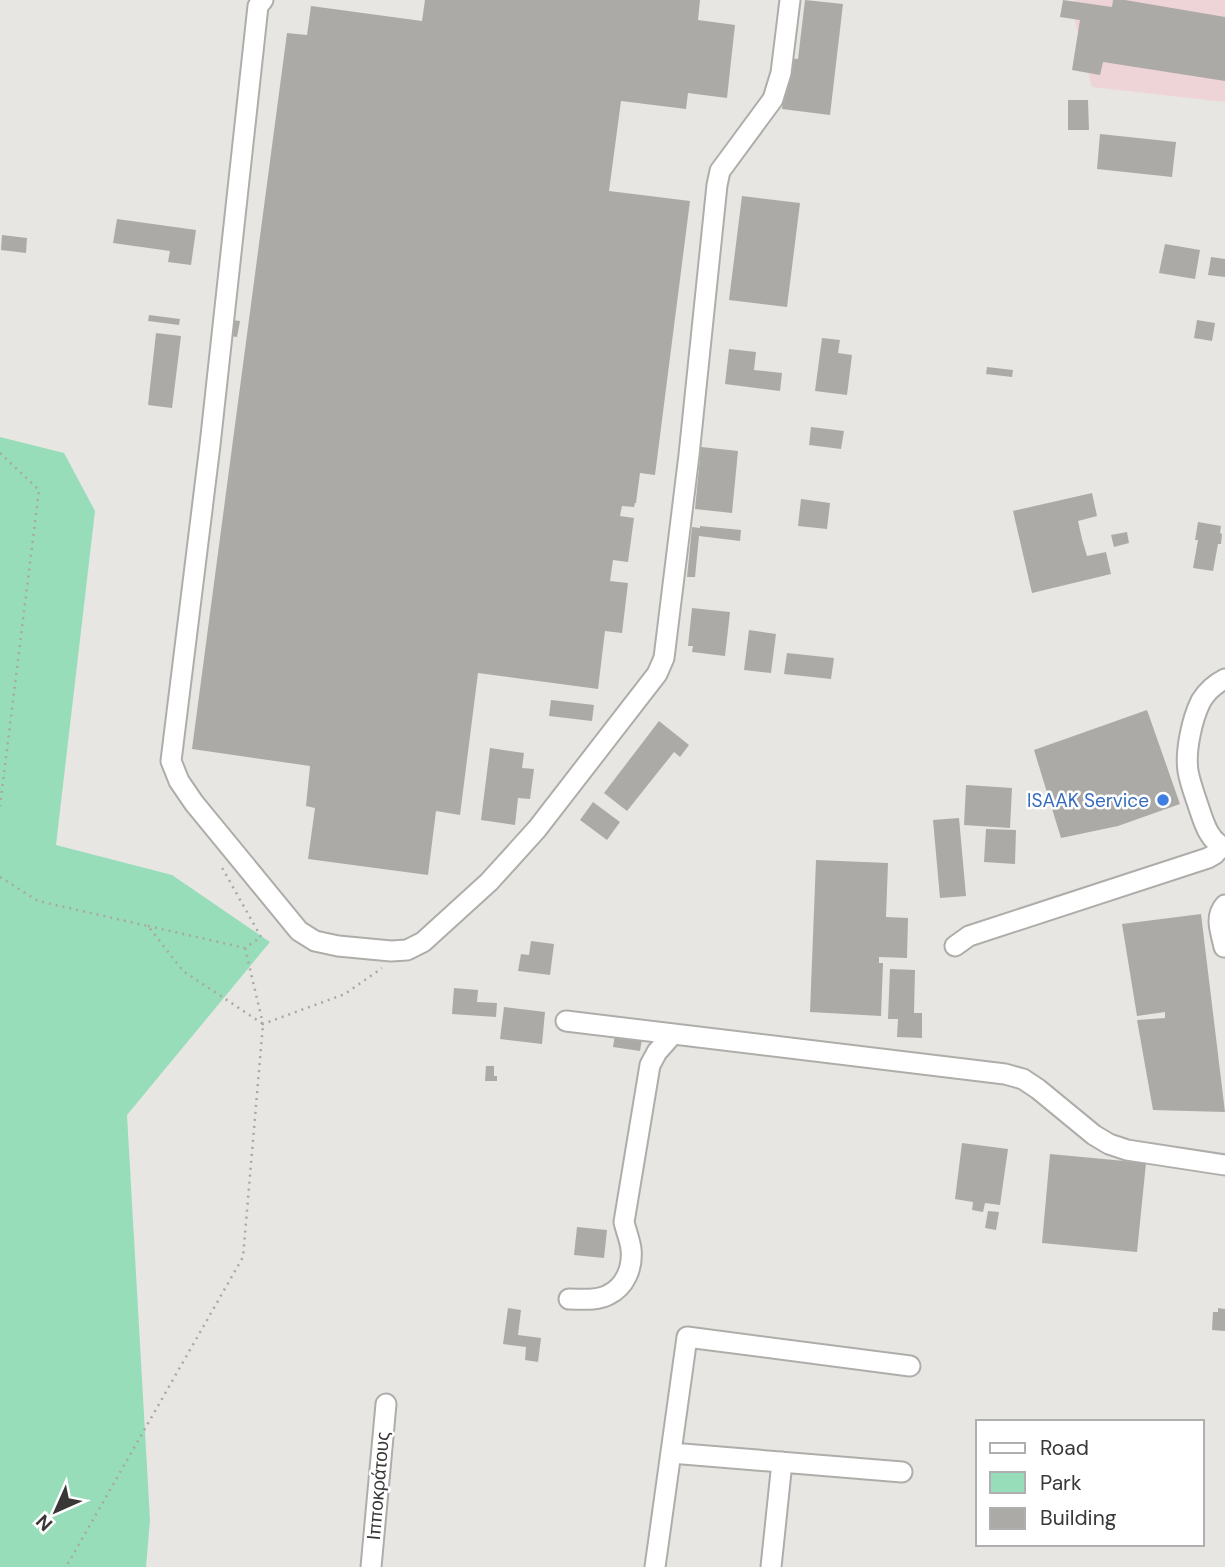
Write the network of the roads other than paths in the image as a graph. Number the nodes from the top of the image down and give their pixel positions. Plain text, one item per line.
1 (263, 0) edge
2 (790, 0) edge
3 (1225, 679) edge
4 (1223, 847) edge
5 (1225, 905) edge
6 (955, 946) dead end
7 (1224, 947) edge
8 (566, 1021) dead end
9 (673, 1034) junction
10 (1225, 1165) edge
11 (569, 1299) dead end
12 (909, 1366) dead end
13 (386, 1404) dead end
14 (671, 1452) junction
15 (782, 1462) junction
16 (902, 1472) dead end
17 (371, 1567) edge
18 (655, 1567) edge
19 (771, 1567) edge

1 - 2 street
3 - 4 street
4 - 6 street
5 - 7 street
8 - 9 street
9 - 10 street
9 - 11 street
12 - 14 street
13 - 17 street, Ιπποκράτους
14 - 15 street
14 - 18 street
15 - 16 street
15 - 19 street

